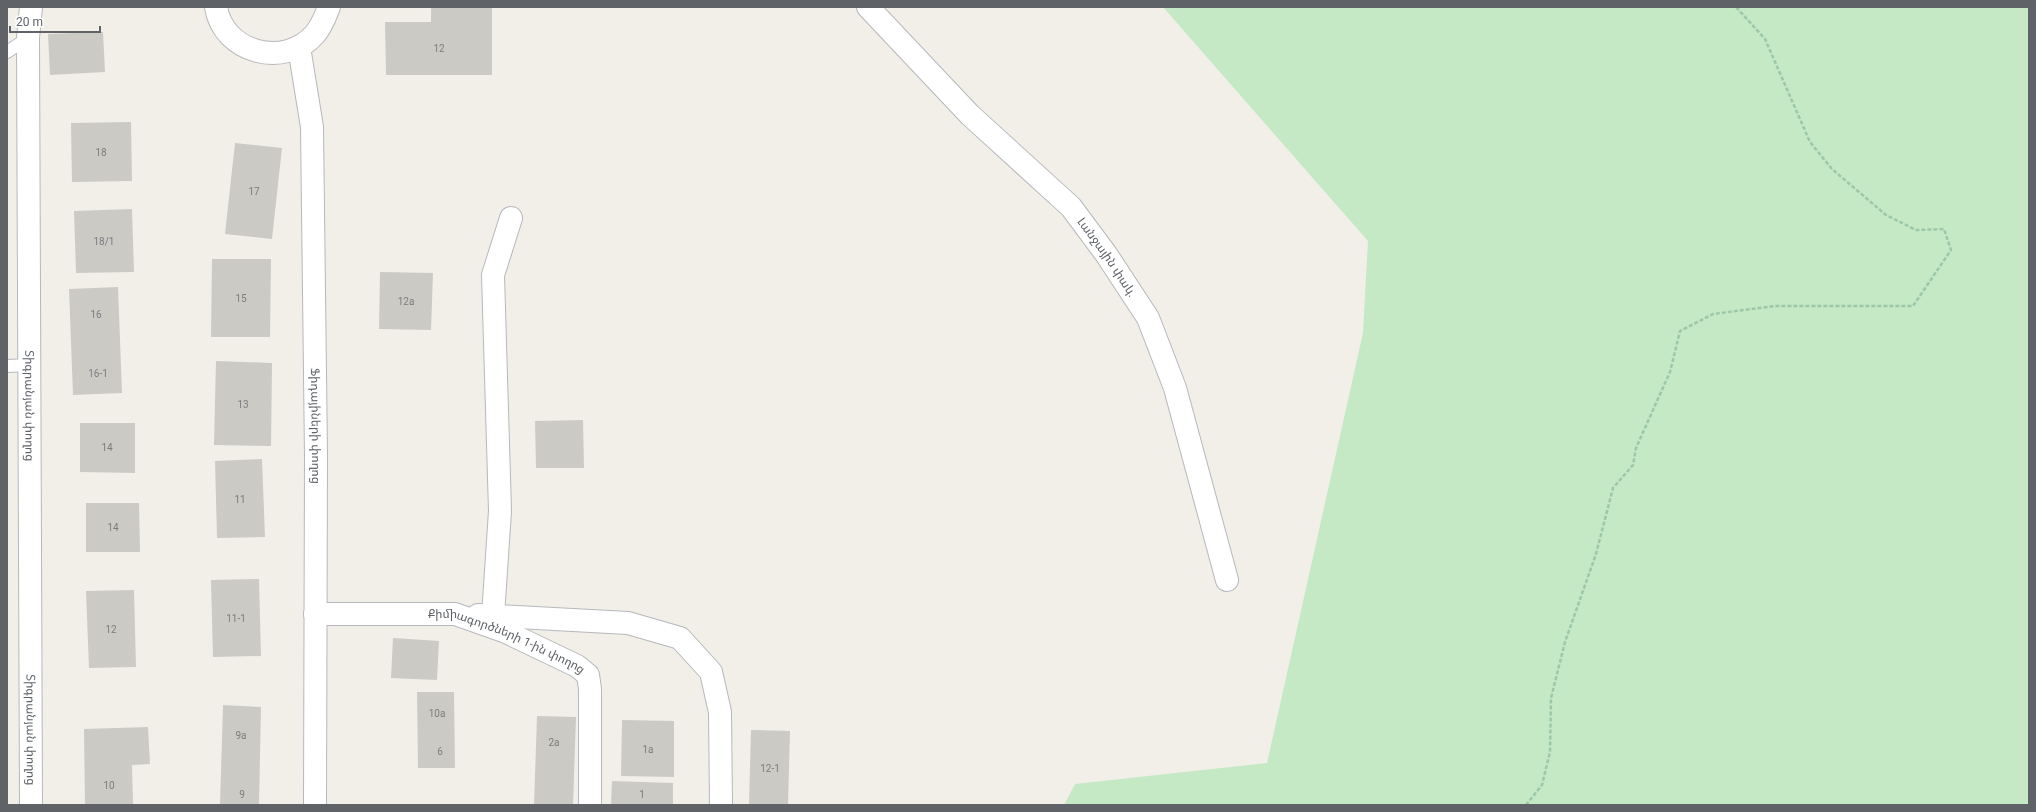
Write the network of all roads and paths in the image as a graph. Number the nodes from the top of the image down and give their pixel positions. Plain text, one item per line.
1 (31, 7) edge
2 (216, 7) edge
3 (329, 7) edge
4 (868, 7) edge
5 (1736, 7) edge
6 (28, 38) junction
7 (299, 47) junction
8 (7, 52) edge
9 (511, 218) dead end
10 (30, 365) junction
11 (7, 366) edge
12 (1227, 580) dead end
13 (315, 614) junction
14 (455, 614) junction
15 (493, 616) junction
16 (32, 805) edge
17 (315, 805) edge
18 (590, 805) edge
19 (721, 805) edge
20 (1526, 805) edge

1 - 6 street, Տիգրանյան փողոց
2 - 7 street
3 - 7 street
4 - 12 street, Լանջային փակ.
5 - 20 path
6 - 8 lane
6 - 10 street, Տիգրանյան փողոց
7 - 13 street, Ֆիդայիների փողոց
9 - 15 street
10 - 11 lane
10 - 16 street, Տիգրանյան փողոց
13 - 14 street, Քիմիագործների 1-ին փողոց
13 - 17 street, Ֆիդայիների փողոց
14 - 15 street
14 - 18 street, Քիմիագործների 1-ին փողոց
15 - 19 street

